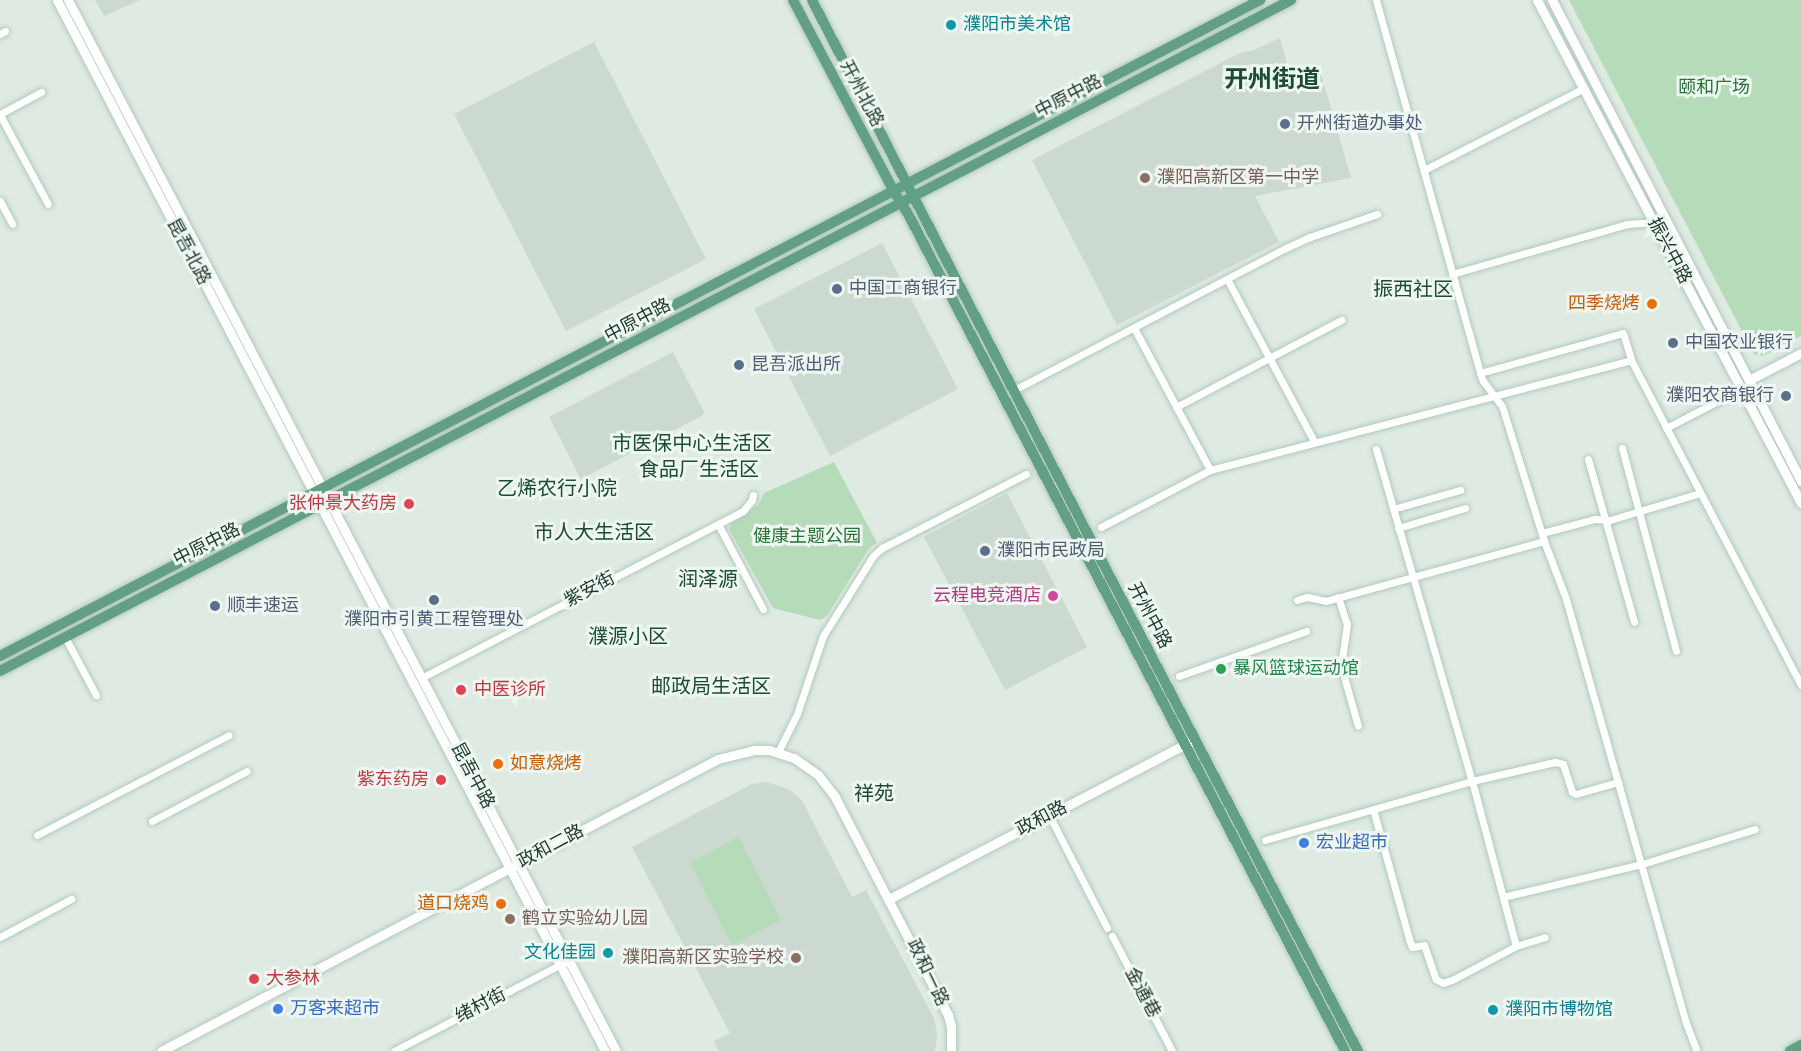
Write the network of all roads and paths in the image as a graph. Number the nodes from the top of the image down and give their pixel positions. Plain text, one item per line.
1 (57, 0) edge
2 (68, 0) edge
3 (793, 0) edge
4 (812, 0) edge
5 (1260, 0) edge
6 (1291, 0) edge
7 (1376, 0) edge
8 (1537, 0) edge
9 (1552, 0) edge
10 (1584, 88) junction
11 (41, 92) dead end
12 (0, 114) edge
13 (1424, 170) junction
14 (908, 182) junction
15 (893, 190) junction
16 (915, 195) junction
17 (0, 201) edge
18 (900, 203) junction
19 (48, 204) dead end
20 (1377, 214) dead end
21 (1654, 222) junction
22 (12, 224) dead end
23 (1452, 274) junction
24 (1227, 279) junction
25 (1341, 320) dead end
26 (1134, 328) junction
27 (1801, 353) edge
28 (1269, 357) junction
29 (1630, 360) junction
30 (1480, 373) junction
31 (1749, 380) junction
32 (1741, 389) junction
33 (1014, 390) junction
34 (1497, 396) junction
35 (1176, 407) junction
36 (1666, 428) junction
37 (1314, 441) junction
38 (1622, 448) dead end
39 (1376, 449) dead end
40 (1588, 459) dead end
41 (1210, 470) junction
42 (1026, 474) dead end
43 (1801, 481) edge
44 (318, 490) junction
45 (1460, 490) dead end
46 (1700, 493) junction
47 (753, 495) dead end
48 (324, 503) junction
49 (1801, 503) edge
50 (1465, 508) dead end
51 (1393, 509) junction
52 (1639, 512) junction
53 (1605, 519) junction
54 (718, 524) junction
55 (1101, 527) dead end
56 (1398, 528) junction
57 (1543, 537) junction
58 (1412, 576) junction
59 (1338, 597) junction
60 (1297, 600) dead end
61 (763, 609) dead end
62 (1634, 622) dead end
63 (1306, 631) dead end
64 (65, 637) junction
65 (1676, 651) dead end
66 (0, 656) edge
67 (0, 671) edge
68 (1179, 676) dead end
69 (421, 678) junction
70 (1801, 685) edge
71 (96, 695) dead end
72 (1358, 726) dead end
73 (229, 735) dead end
74 (1190, 742) junction
75 (778, 752) junction
76 (247, 771) dead end
77 (1472, 781) junction
78 (1618, 782) junction
79 (1373, 808) junction
80 (1049, 815) junction
81 (152, 821) dead end
82 (1755, 830) dead end
83 (37, 835) dead end
84 (1264, 840) dead end
85 (1642, 864) junction
86 (514, 866) junction
87 (1503, 897) junction
88 (71, 899) dead end
89 (889, 899) junction
90 (1107, 928) dead end
91 (1112, 936) dead end
92 (0, 937) edge
93 (1545, 937) dead end
94 (1516, 946) junction
95 (564, 963) junction
96 (1801, 1045) edge
97 (161, 1051) edge
98 (394, 1051) edge
99 (605, 1051) edge
100 (616, 1051) edge
101 (951, 1051) edge
102 (1172, 1051) edge
103 (1345, 1051) edge
104 (1358, 1051) edge
105 (1697, 1051) edge
106 (1790, 1051) edge

1 - 44 street, 昆吾北路
2 - 44 street, 昆吾北路
3 - 15 main road, 开州北路
4 - 14 main road, 开州北路
5 - 14 main road, 中原中路
6 - 16 main road, 中原中路
7 - 13 street
8 - 10 street, 振兴中路
9 - 31 street, 振兴中路
10 - 13 street
10 - 21 street, 振兴中路
11 - 12 street
12 - 19 street
13 - 23 street
14 - 15 main road, 中原中路
14 - 16 main road, 开州北路
15 - 18 main road, 开州北路
15 - 44 main road, 中原中路
16 - 18 main road, 中原中路
16 - 33 main road, 开州中路
17 - 22 street
18 - 48 main road, 中原中路
18 - 74 main road, 开州中路
20 - 24 street
21 - 23 street
21 - 32 street, 振兴中路
23 - 30 street
24 - 26 street
24 - 28 street
25 - 28 street
26 - 33 street
26 - 35 street
27 - 31 street
28 - 35 street
28 - 37 street
29 - 30 street
29 - 34 street
29 - 36 street
30 - 34 street
31 - 43 street, 振兴中路
32 - 36 street
32 - 49 street, 振兴中路
33 - 74 main road, 开州中路
34 - 37 street
34 - 57 street
35 - 41 street
36 - 46 street
37 - 41 street
38 - 52 street
39 - 51 street
40 - 53 street
41 - 55 street
42 - 75 street
44 - 48 street, 昆吾北路
44 - 66 main road, 中原中路
45 - 51 street
46 - 52 street
46 - 70 street
47 - 54 street, 紫安街
48 - 64 main road, 中原中路
48 - 69 street, 昆吾中路
48 - 86 street, 昆吾中路
50 - 56 street
51 - 56 street
52 - 53 street
52 - 65 street
53 - 57 street
53 - 62 street
54 - 61 street
54 - 69 street, 紫安街
56 - 58 street
57 - 58 street
57 - 78 street
58 - 59 street
58 - 77 street
59 - 60 street
59 - 72 street
63 - 68 street
64 - 67 main road, 中原中路
64 - 71 street
69 - 86 street, 昆吾中路
73 - 83 street
74 - 80 street, 政和路
74 - 103 main road, 开州中路
74 - 104 main road, 开州中路
75 - 86 street, 政和二路
75 - 89 street, 政和二路
76 - 81 street
77 - 78 street
77 - 79 street
77 - 87 street
78 - 85 street
79 - 84 street
79 - 94 street
80 - 89 street, 政和路
80 - 90 street
82 - 85 street
85 - 87 street
85 - 105 street
86 - 95 street, 昆吾中路
86 - 97 street, 政和二路
87 - 94 street
88 - 92 street
89 - 101 street, 政和一路
91 - 102 street, 金通巷
93 - 94 street
95 - 98 street, 绪村街
95 - 99 street, 昆吾中路
95 - 100 street, 昆吾中路
96 - 106 main road

